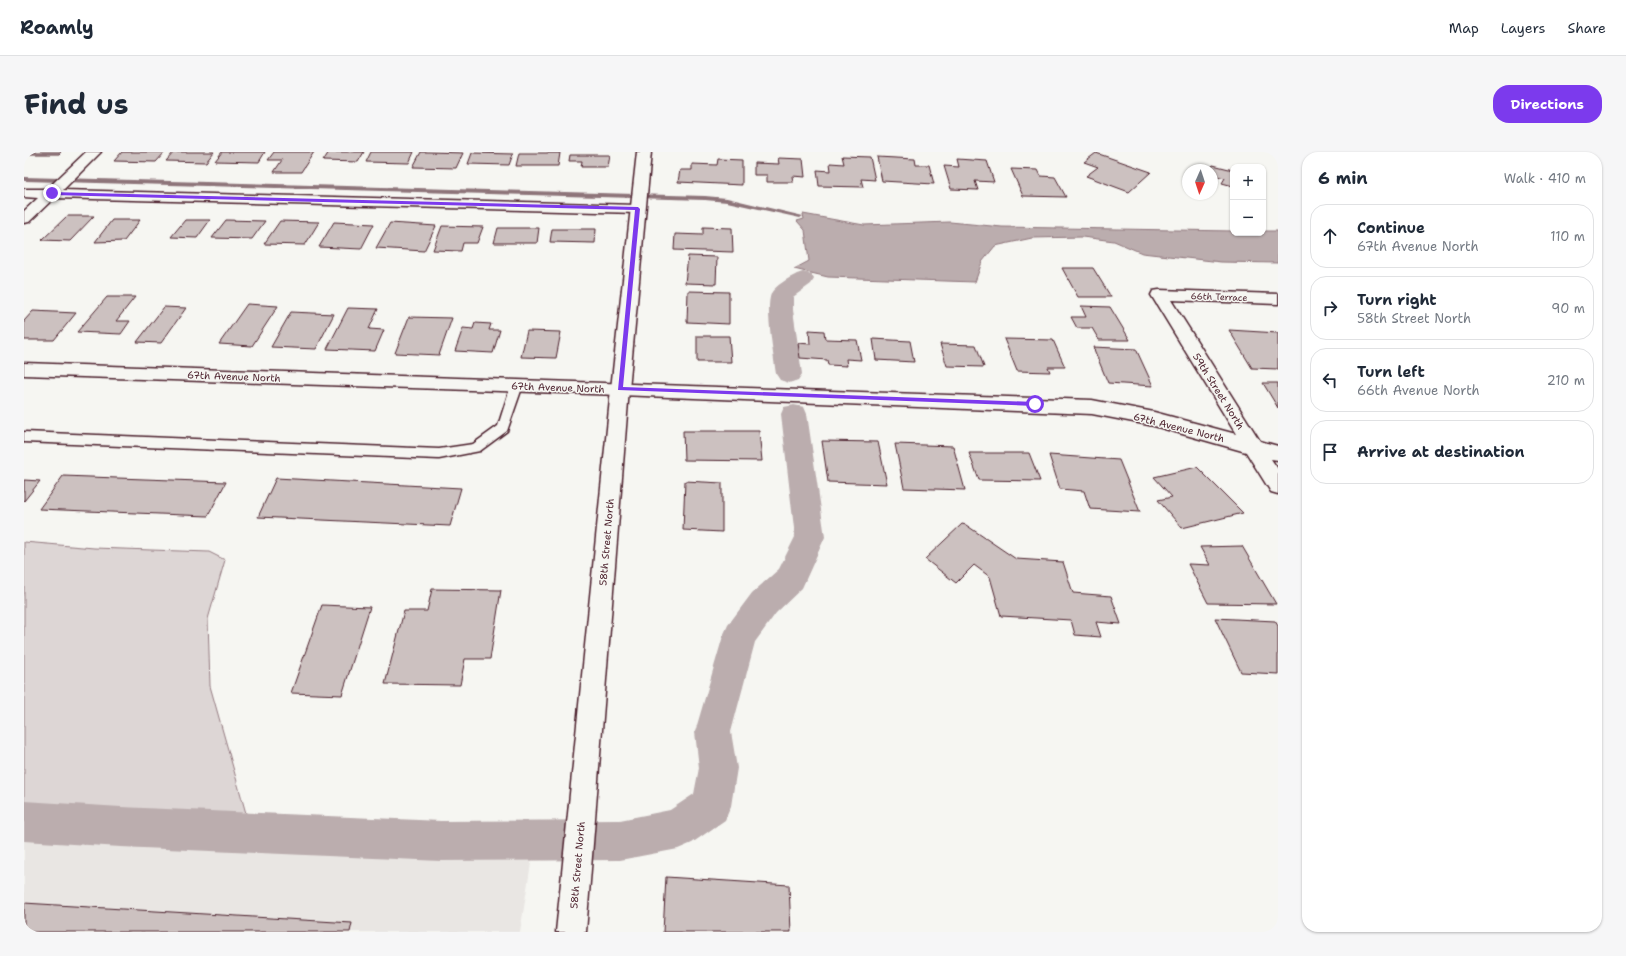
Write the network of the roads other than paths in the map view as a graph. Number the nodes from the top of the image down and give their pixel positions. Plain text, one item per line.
1 (94, 152) edge
2 (644, 152) edge
3 (55, 190) junction
4 (24, 193) edge
5 (639, 200) junction
6 (24, 219) edge
7 (1159, 295) joint
8 (1278, 299) edge
9 (24, 369) edge
10 (517, 385) junction
11 (620, 389) junction
12 (24, 437) edge
13 (1254, 447) junction
14 (1278, 453) edge
15 (1278, 486) edge
16 (570, 932) edge

1 - 3 street
2 - 5 street, 58th Street North
3 - 4 street
3 - 5 street
3 - 6 street
5 - 11 street, 58th Street North
7 - 8 street, 66th Terrace
7 - 13 street, 59th Street North
9 - 10 street, 67th Avenue North
10 - 11 street, 67th Avenue North
10 - 12 lane
11 - 13 street, 67th Avenue North
11 - 16 street, 58th Street North
13 - 14 street, 67th Avenue North
13 - 15 street, 59th Street North

